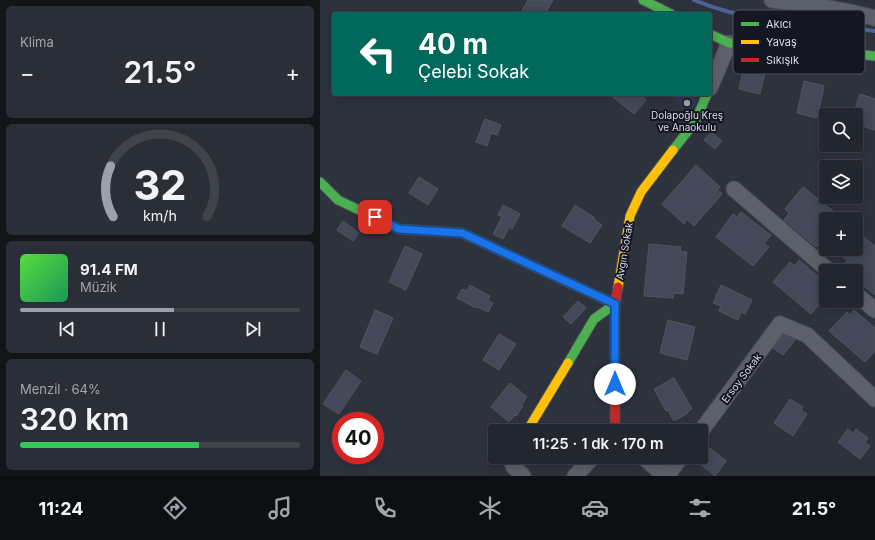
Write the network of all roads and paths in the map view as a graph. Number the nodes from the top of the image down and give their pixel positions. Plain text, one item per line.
1 (643, 0) edge
2 (772, 0) edge
3 (815, 3) edge
4 (844, 10) edge
5 (667, 12) edge
6 (865, 15) edge
7 (875, 18) edge
8 (712, 35) edge
9 (729, 43) junction
10 (733, 43) edge
11 (865, 55) edge
12 (875, 56) edge
13 (712, 83) edge
14 (706, 96) edge
15 (320, 182) edge
16 (734, 190) dead end
17 (821, 264) edge
18 (863, 300) edge
19 (615, 304) junction
20 (875, 310) edge
21 (875, 399) edge
22 (531, 424) edge
23 (615, 424) edge
24 (706, 424) edge
25 (513, 464) edge
26 (586, 464) edge
27 (651, 464) edge
28 (675, 464) edge
29 (523, 476) edge
30 (575, 476) edge
31 (666, 476) edge

1 - 5 street
2 - 3 street
3 - 4 street
6 - 7 street
8 - 9 street
9 - 10 street
9 - 13 street
11 - 12 street
14 - 19 street, Avgın Sokak
15 - 19 street
16 - 17 street
18 - 20 street
19 - 22 street
19 - 23 street, Avgın Sokak
21 - 24 street, Ersoy Sokak
25 - 29 street
26 - 30 street
27 - 31 street
28 - 31 street

